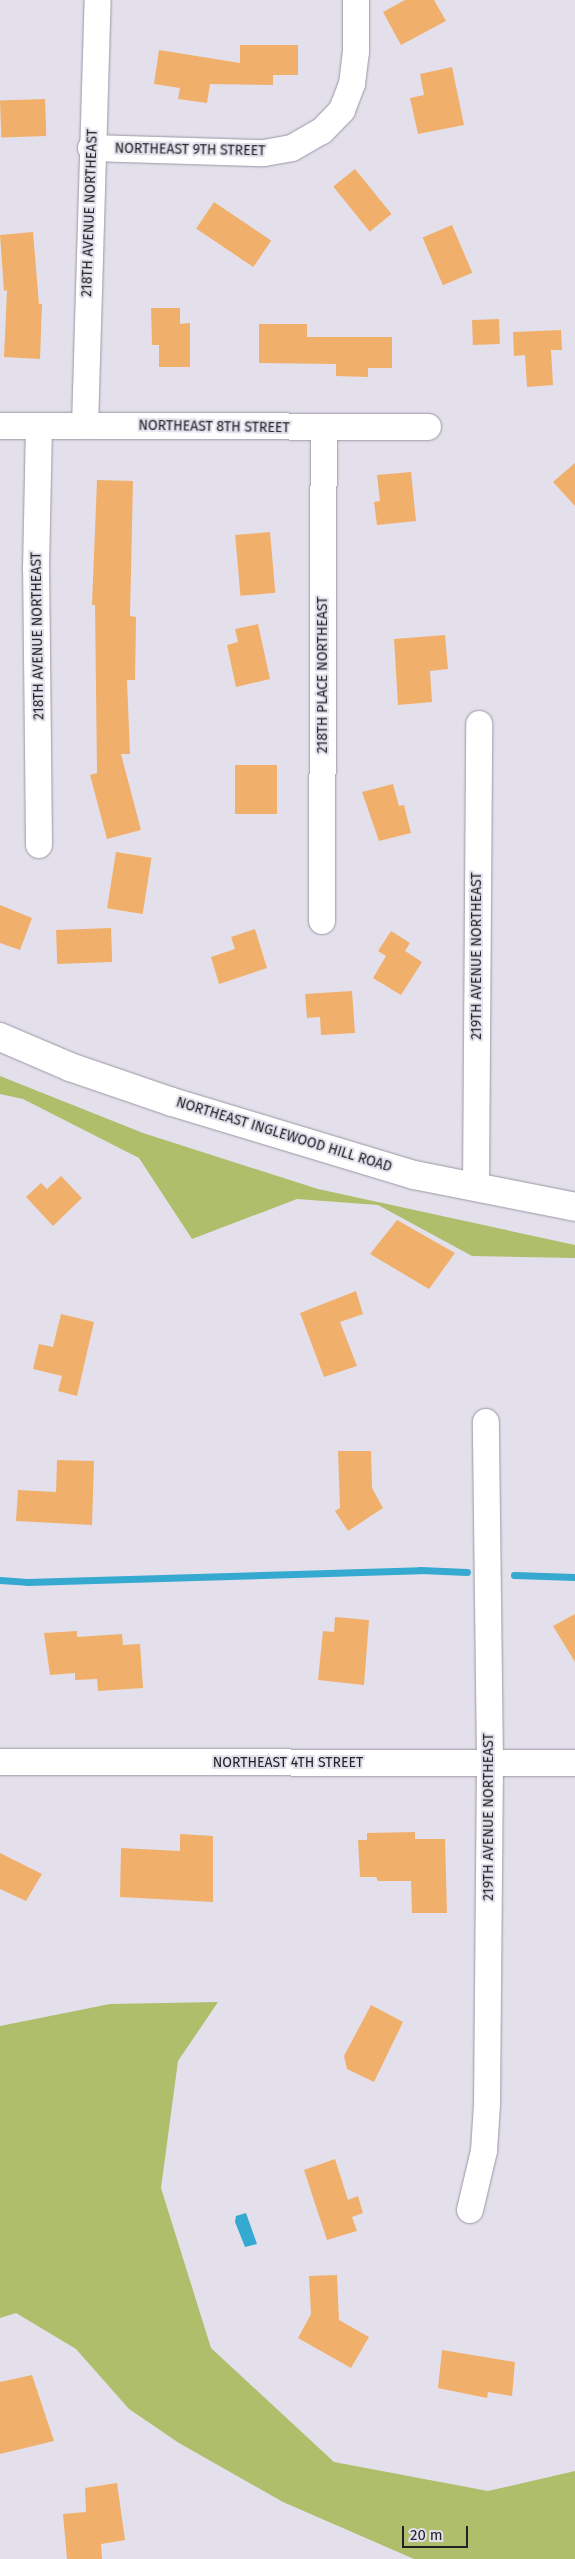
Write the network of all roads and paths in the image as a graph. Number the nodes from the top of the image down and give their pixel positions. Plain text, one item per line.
1 (98, 0) edge
2 (356, 0) edge
3 (92, 148) junction
4 (0, 426) edge
5 (39, 426) junction
6 (85, 426) junction
7 (428, 427) dead end
8 (324, 428) junction
9 (479, 724) dead end
10 (39, 845) dead end
11 (322, 921) dead end
12 (0, 1037) edge
13 (476, 1188) junction
14 (575, 1207) edge
15 (486, 1422) dead end
16 (0, 1762) edge
17 (575, 1763) edge
18 (490, 1764) junction
19 (470, 2210) dead end

1 - 3 street, 218TH AVENUE NORTHEAST
2 - 3 street, NORTHEAST 9TH STREET
3 - 6 street, 218TH AVENUE NORTHEAST
4 - 5 street, NORTHEAST 8TH STREET
5 - 6 street, NORTHEAST 8TH STREET
5 - 10 street, 218TH AVENUE NORTHEAST
6 - 8 street, NORTHEAST 8TH STREET
7 - 8 street, NORTHEAST 8TH STREET
8 - 11 street, 218TH PLACE NORTHEAST
9 - 13 street, 219TH AVENUE NORTHEAST
12 - 13 street, NORTHEAST INGLEWOOD HILL ROAD
13 - 14 street, NORTHEAST INGLEWOOD HILL ROAD
15 - 18 street, 219TH AVENUE NORTHEAST
16 - 18 street, NORTHEAST 4TH STREET
17 - 18 street, NORTHEAST 4TH STREET
18 - 19 street, 219TH AVENUE NORTHEAST

